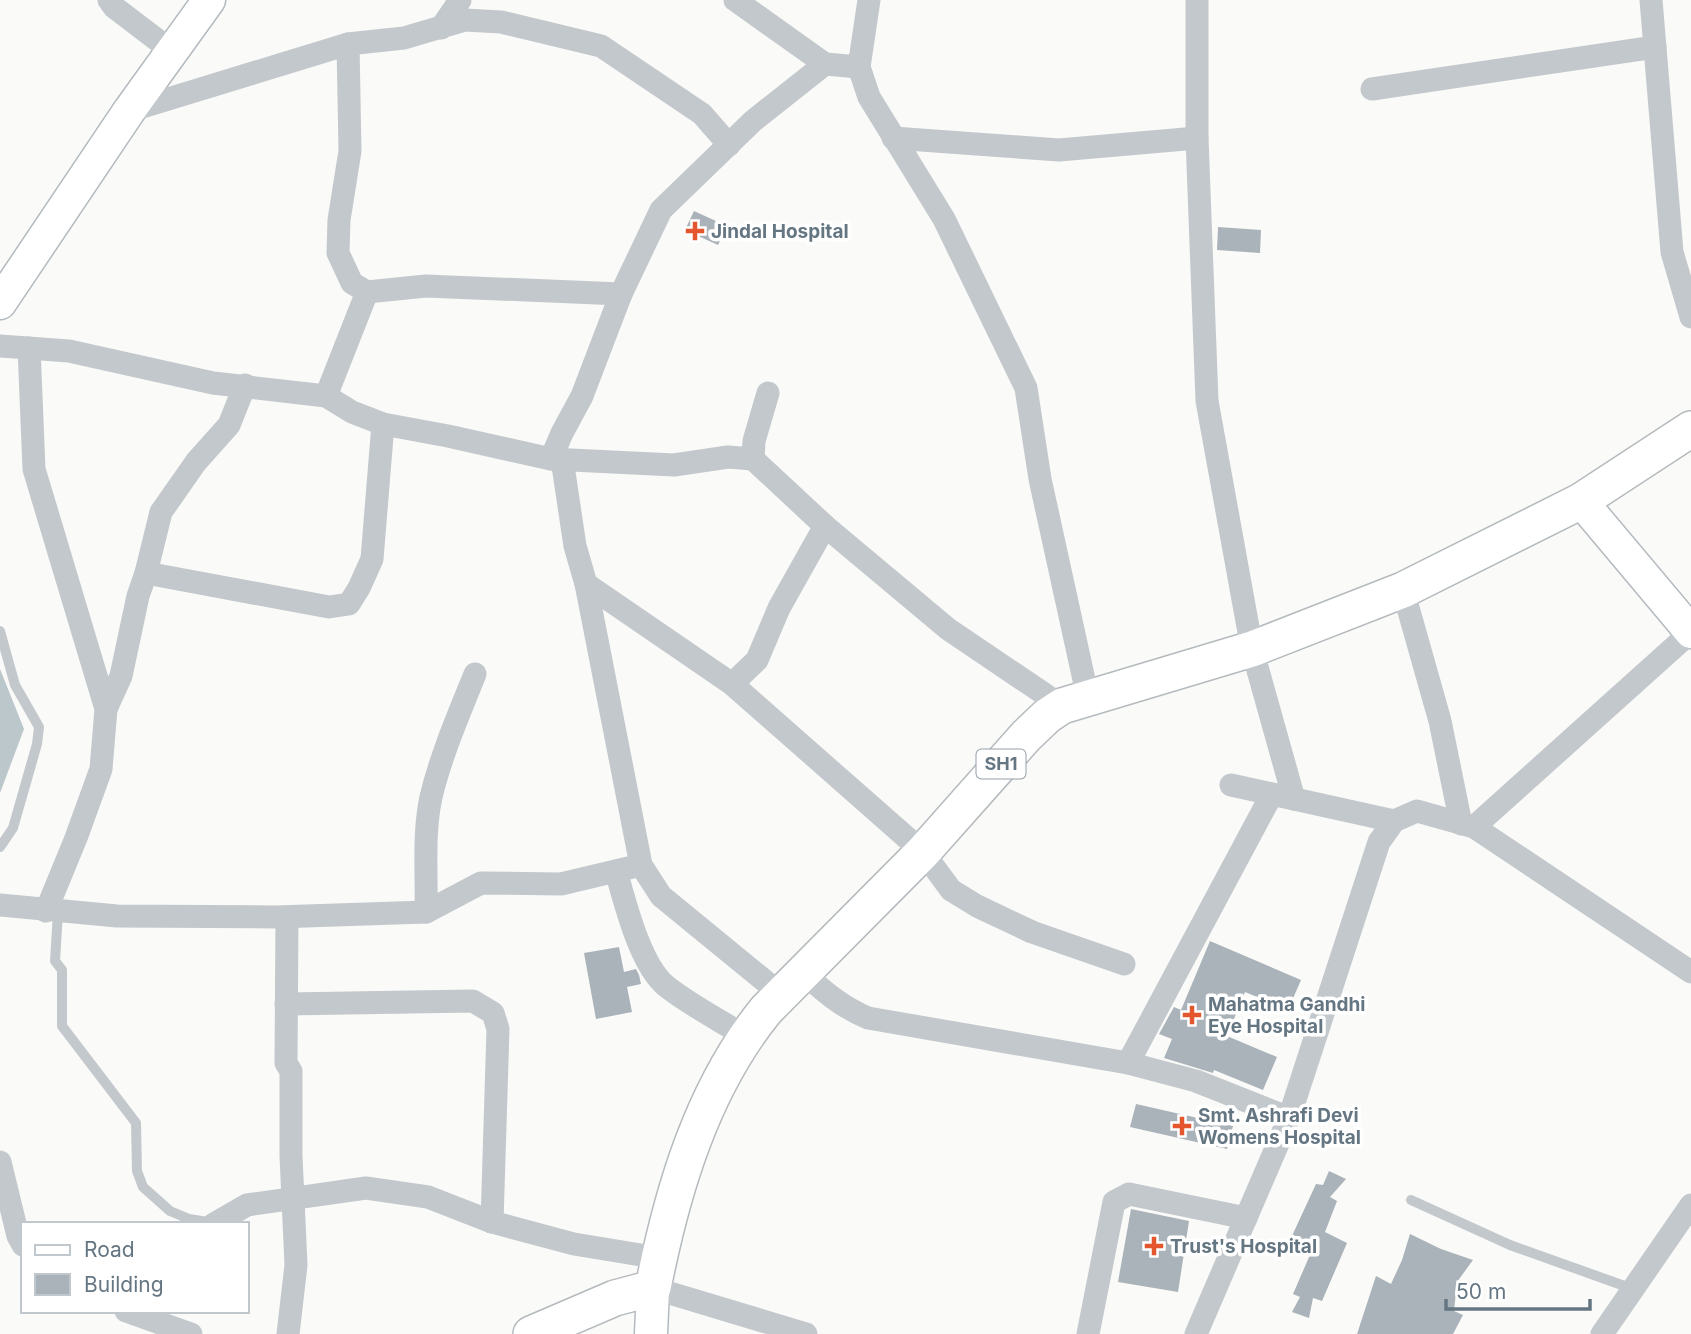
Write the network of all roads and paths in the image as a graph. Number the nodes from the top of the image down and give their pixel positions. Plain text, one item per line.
1 (109, 0) edge
2 (209, 0) edge
3 (460, 0) edge
4 (735, 0) edge
5 (869, 0) edge
6 (1197, 0) edge
7 (1651, 0) edge
8 (440, 28) junction
9 (348, 44) junction
10 (1655, 47) junction
11 (173, 51) junction
12 (825, 64) junction
13 (859, 68) junction
14 (1372, 89) dead end
15 (129, 111) junction
16 (893, 138) junction
17 (1197, 138) junction
18 (729, 145) junction
19 (367, 292) junction
20 (621, 294) junction
21 (0, 303) edge
22 (1691, 317) edge
23 (0, 346) edge
24 (29, 348) junction
25 (245, 385) junction
26 (768, 393) dead end
27 (326, 396) junction
28 (383, 424) junction
29 (1691, 429) edge
30 (556, 459) junction
31 (753, 459) junction
32 (1581, 501) junction
33 (825, 526) junction
34 (146, 573) junction
35 (586, 584) junction
36 (1403, 590) junction
37 (0, 631) edge
38 (1691, 632) edge
39 (1252, 649) junction
40 (475, 674) dead end
41 (732, 684) junction
42 (1075, 702) junction
43 (106, 709) junction
44 (1231, 785) dead end
45 (1283, 797) junction
46 (1394, 821) junction
47 (1468, 826) junction
48 (0, 847) edge
49 (923, 852) junction
50 (642, 865) junction
51 (616, 871) junction
52 (0, 905) edge
53 (52, 911) junction
54 (426, 912) junction
55 (287, 917) junction
56 (1124, 964) dead end
57 (1691, 972) edge
58 (793, 984) junction
59 (286, 1004) junction
60 (745, 1036) junction
61 (1128, 1063) junction
62 (1289, 1118) junction
63 (0, 1163) edge
64 (294, 1199) junction
65 (1411, 1200) dead end
66 (1691, 1205) edge
67 (1246, 1217) junction
68 (208, 1222) edge
69 (216, 1222) edge
70 (492, 1222) junction
71 (21, 1241) edge
72 (656, 1273) junction
73 (1633, 1289) junction
74 (137, 1313) edge
75 (166, 1318) edge
76 (191, 1334) edge
77 (288, 1334) edge
78 (531, 1334) edge
79 (651, 1334) edge
80 (806, 1334) edge
81 (1088, 1334) edge
82 (1196, 1334) edge
83 (1602, 1334) edge

1 - 11 street
2 - 11 street
3 - 8 street
4 - 12 street
5 - 13 street
6 - 17 street
7 - 10 street
8 - 9 street
8 - 18 street
9 - 15 street
9 - 19 street
10 - 14 street
10 - 22 street
11 - 15 street
12 - 13 street
12 - 18 street
13 - 16 street
15 - 21 street
16 - 17 street
16 - 42 street
17 - 39 street
18 - 20 street
19 - 20 street
19 - 27 street
20 - 30 street
23 - 24 street
24 - 25 street
24 - 43 street
25 - 27 street
25 - 34 street
26 - 31 street
27 - 28 street
28 - 30 street
28 - 34 street
29 - 32 main road, SH1
30 - 31 street
30 - 35 street
31 - 33 street
32 - 36 main road, SH1
32 - 38 street
33 - 41 street
33 - 42 street
34 - 43 street
35 - 41 street
35 - 50 street
36 - 39 main road, SH1
36 - 47 street
37 - 48 lane
38 - 47 street
39 - 42 main road, SH1
39 - 45 street
40 - 54 street
41 - 49 street
42 - 49 main road, SH1
43 - 53 street
44 - 45 street
45 - 46 street
45 - 61 street
46 - 47 street
46 - 62 street
47 - 57 street
49 - 56 street
49 - 58 main road, SH1
50 - 51 street
50 - 58 street
51 - 54 street
51 - 60 street
52 - 53 street
53 - 55 street
53 - 68 lane
54 - 55 street
55 - 59 street
58 - 60 main road, SH1
58 - 61 street
59 - 64 street
59 - 70 street
60 - 72 main road, SH1
61 - 62 street
62 - 67 street
63 - 71 street
64 - 69 street
64 - 70 street
64 - 77 street
65 - 73 lane
66 - 73 street
67 - 81 street
67 - 82 street
70 - 72 street
72 - 78 main road
72 - 79 street
72 - 80 street
73 - 83 street
74 - 75 street
75 - 76 street

